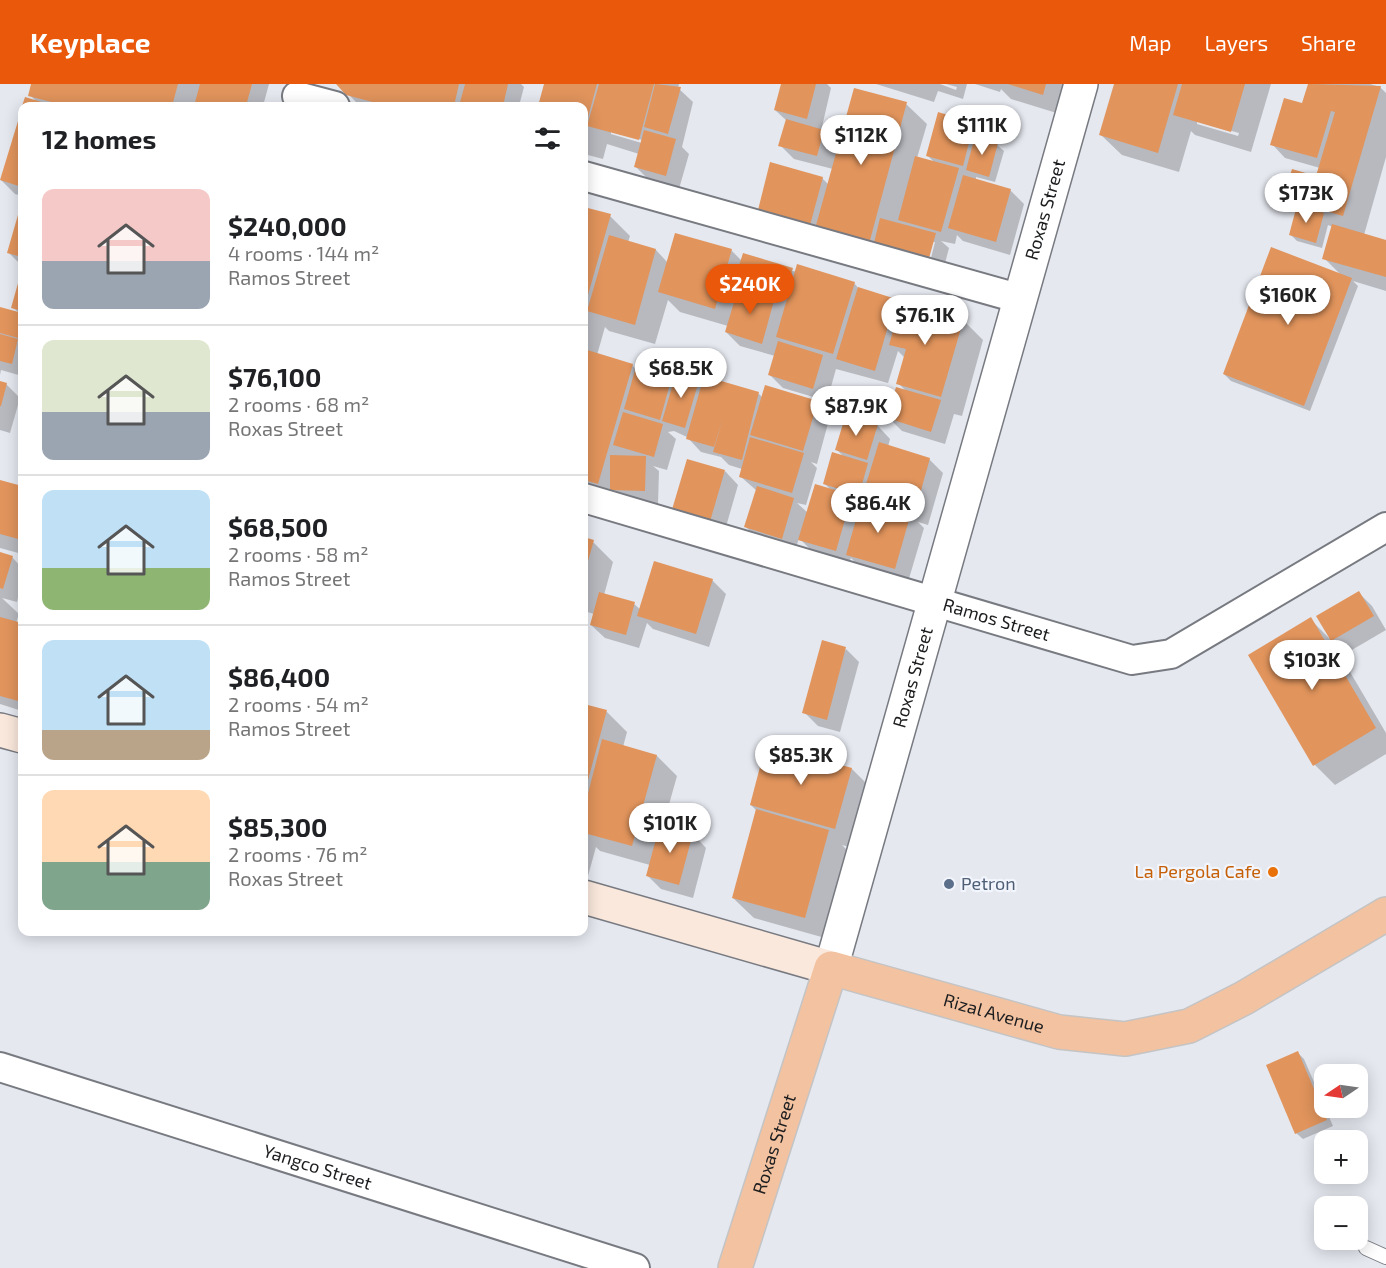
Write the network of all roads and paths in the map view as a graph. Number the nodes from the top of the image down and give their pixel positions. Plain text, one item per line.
1 (1081, 84) edge
2 (298, 95) edge
3 (322, 102) edge
4 (588, 177) edge
5 (1021, 299) junction
6 (588, 499) edge
7 (1386, 527) edge
8 (935, 602) junction
9 (0, 729) edge
10 (18, 735) edge
11 (588, 898) edge
12 (1386, 914) edge
13 (831, 968) junction
14 (0, 1067) edge
15 (1368, 1249) edge
16 (1386, 1257) edge
17 (635, 1268) edge
18 (735, 1268) edge

1 - 5 street, Roxas Street
2 - 3 street
4 - 5 street
5 - 8 street, Roxas Street
6 - 8 street, Ramos Street
7 - 8 street, Ramos Street
8 - 13 street, Roxas Street
9 - 10 main road
11 - 13 main road, Rizal Avenue
12 - 13 highway, Rizal Avenue
13 - 18 highway, Roxas Street
14 - 17 street, Yangco Street
15 - 16 lane

